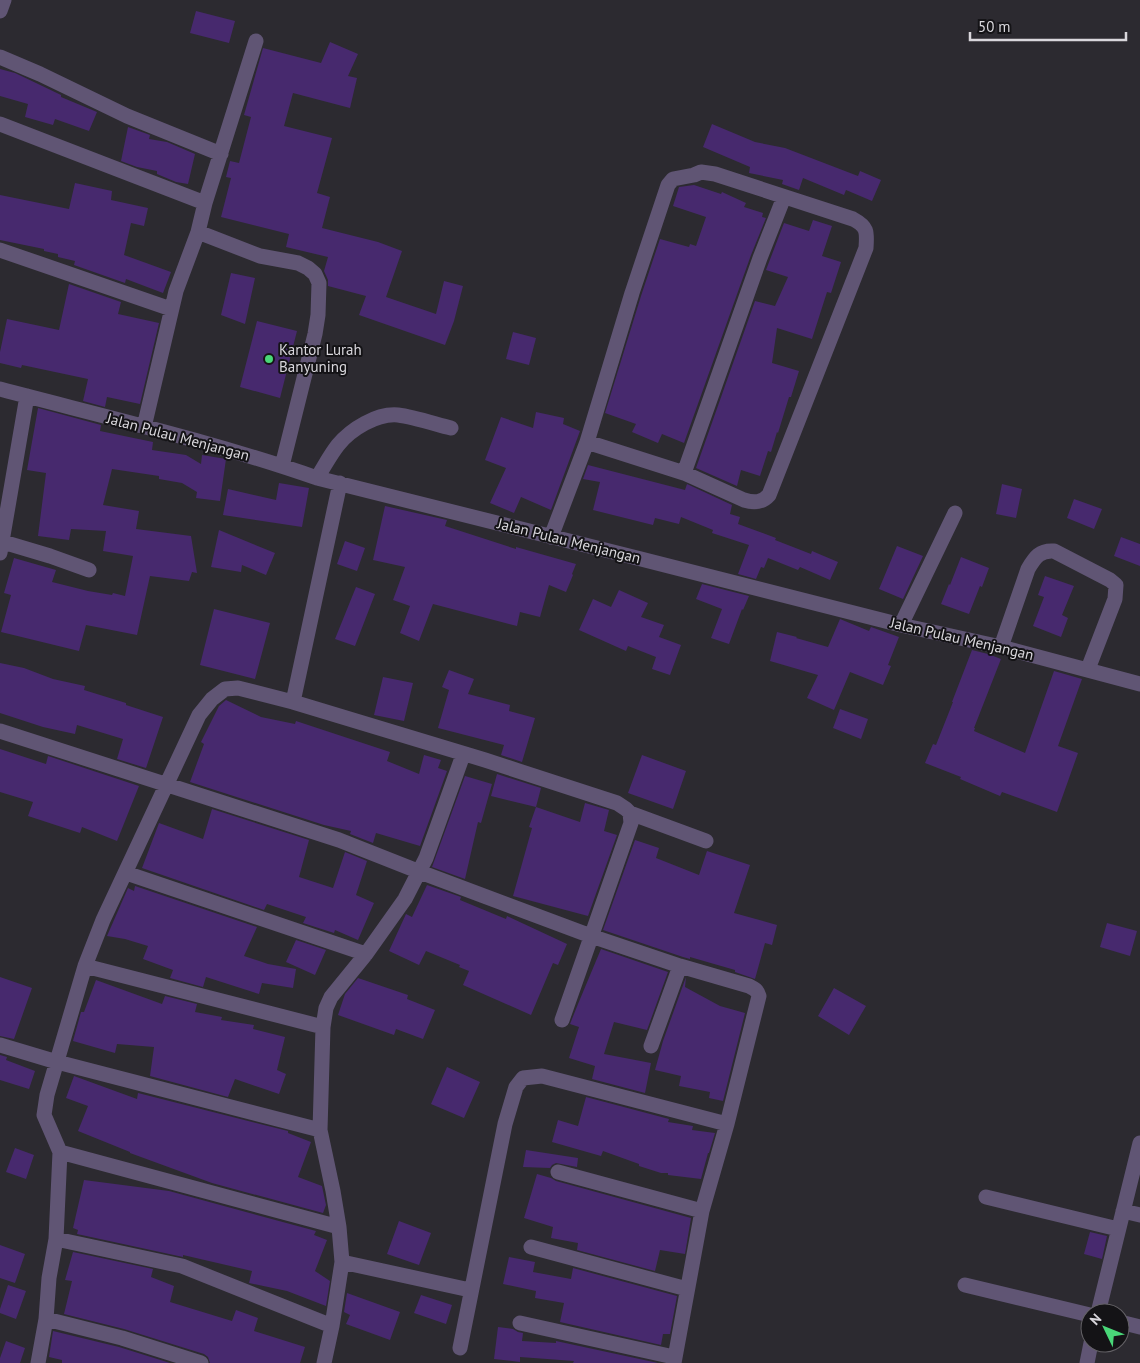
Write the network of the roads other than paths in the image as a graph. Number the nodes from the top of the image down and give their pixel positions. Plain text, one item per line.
1 (4, 0) edge
2 (0, 11) edge
3 (256, 41) dead end
4 (0, 57) edge
5 (0, 124) edge
6 (221, 154) junction
7 (784, 196) junction
8 (206, 202) junction
9 (198, 232) junction
10 (0, 250) edge
11 (171, 310) junction
12 (0, 389) edge
13 (28, 396) junction
14 (144, 427) junction
15 (451, 428) dead end
16 (587, 442) junction
17 (282, 466) junction
18 (684, 473) junction
19 (317, 478) junction
20 (340, 483) junction
21 (955, 513) dead end
22 (551, 537) junction
23 (1, 548) edge
24 (89, 570) dead end
25 (901, 625) junction
26 (1000, 647) junction
27 (1088, 669) junction
28 (1140, 684) edge
29 (293, 702) junction
30 (0, 731) edge
31 (463, 755) junction
32 (167, 784) junction
33 (630, 813) junction
34 (706, 841) dead end
35 (420, 872) junction
36 (126, 873) junction
37 (591, 936) junction
38 (366, 954) junction
39 (85, 966) junction
40 (680, 966) junction
41 (562, 1020) dead end
42 (323, 1028) junction
43 (0, 1045) edge
44 (651, 1046) dead end
45 (56, 1062) junction
46 (727, 1124) junction
47 (320, 1130) junction
48 (1140, 1143) edge
49 (60, 1152) junction
50 (558, 1172) dead end
51 (986, 1198) dead end
52 (702, 1211) junction
53 (1123, 1211) junction
54 (1140, 1215) edge
55 (339, 1227) junction
56 (1118, 1229) junction
57 (56, 1239) junction
58 (531, 1247) dead end
59 (342, 1262) junction
60 (965, 1285) dead end
61 (687, 1289) junction
62 (470, 1290) junction
63 (1100, 1303) edge
64 (1080, 1313) edge
65 (46, 1319) junction
66 (520, 1323) dead end
67 (332, 1326) junction
68 (460, 1348) dead end
69 (674, 1360) edge
70 (38, 1363) edge
71 (202, 1363) edge
72 (324, 1363) edge

1 - 2 street
3 - 6 street
4 - 6 street
5 - 8 street
6 - 8 street
7 - 16 street
7 - 18 street
7 - 18 street
8 - 9 street
9 - 11 street
9 - 17 street
10 - 11 street
11 - 14 street
12 - 13 street, Jalan Pulau Menjangan
13 - 14 street, Jalan Pulau Menjangan
13 - 23 street
14 - 17 street, Jalan Pulau Menjangan
15 - 19 street
16 - 18 street
16 - 22 street
17 - 19 street, Jalan Pulau Menjangan
19 - 20 street, Jalan Pulau Menjangan
20 - 22 street, Jalan Pulau Menjangan
20 - 29 street
21 - 25 street
22 - 25 street, Jalan Pulau Menjangan
23 - 24 street
25 - 26 street, Jalan Pulau Menjangan
26 - 27 street, Jalan Pulau Menjangan
26 - 27 street
27 - 28 street, Jalan Pulau Menjangan
29 - 31 street
29 - 32 street
30 - 32 street
31 - 33 street
31 - 35 street
32 - 35 street
32 - 36 street
33 - 34 street
33 - 37 street
35 - 37 street
35 - 38 street
36 - 38 street
36 - 39 street
37 - 40 street
37 - 41 street
38 - 42 street
39 - 42 street
39 - 45 street
40 - 44 street
40 - 46 street
42 - 47 street
43 - 45 street
45 - 47 street
45 - 49 street
46 - 52 street
46 - 62 street
47 - 55 street
48 - 53 street
49 - 55 street
49 - 57 street
50 - 52 street
51 - 56 street
52 - 61 street
53 - 54 street
53 - 56 street
55 - 59 street
56 - 63 street
57 - 65 street
57 - 67 street
58 - 61 street
59 - 62 street
59 - 67 street
60 - 64 street
61 - 69 street
62 - 68 street
65 - 70 street
65 - 71 street
66 - 69 street
67 - 72 street

